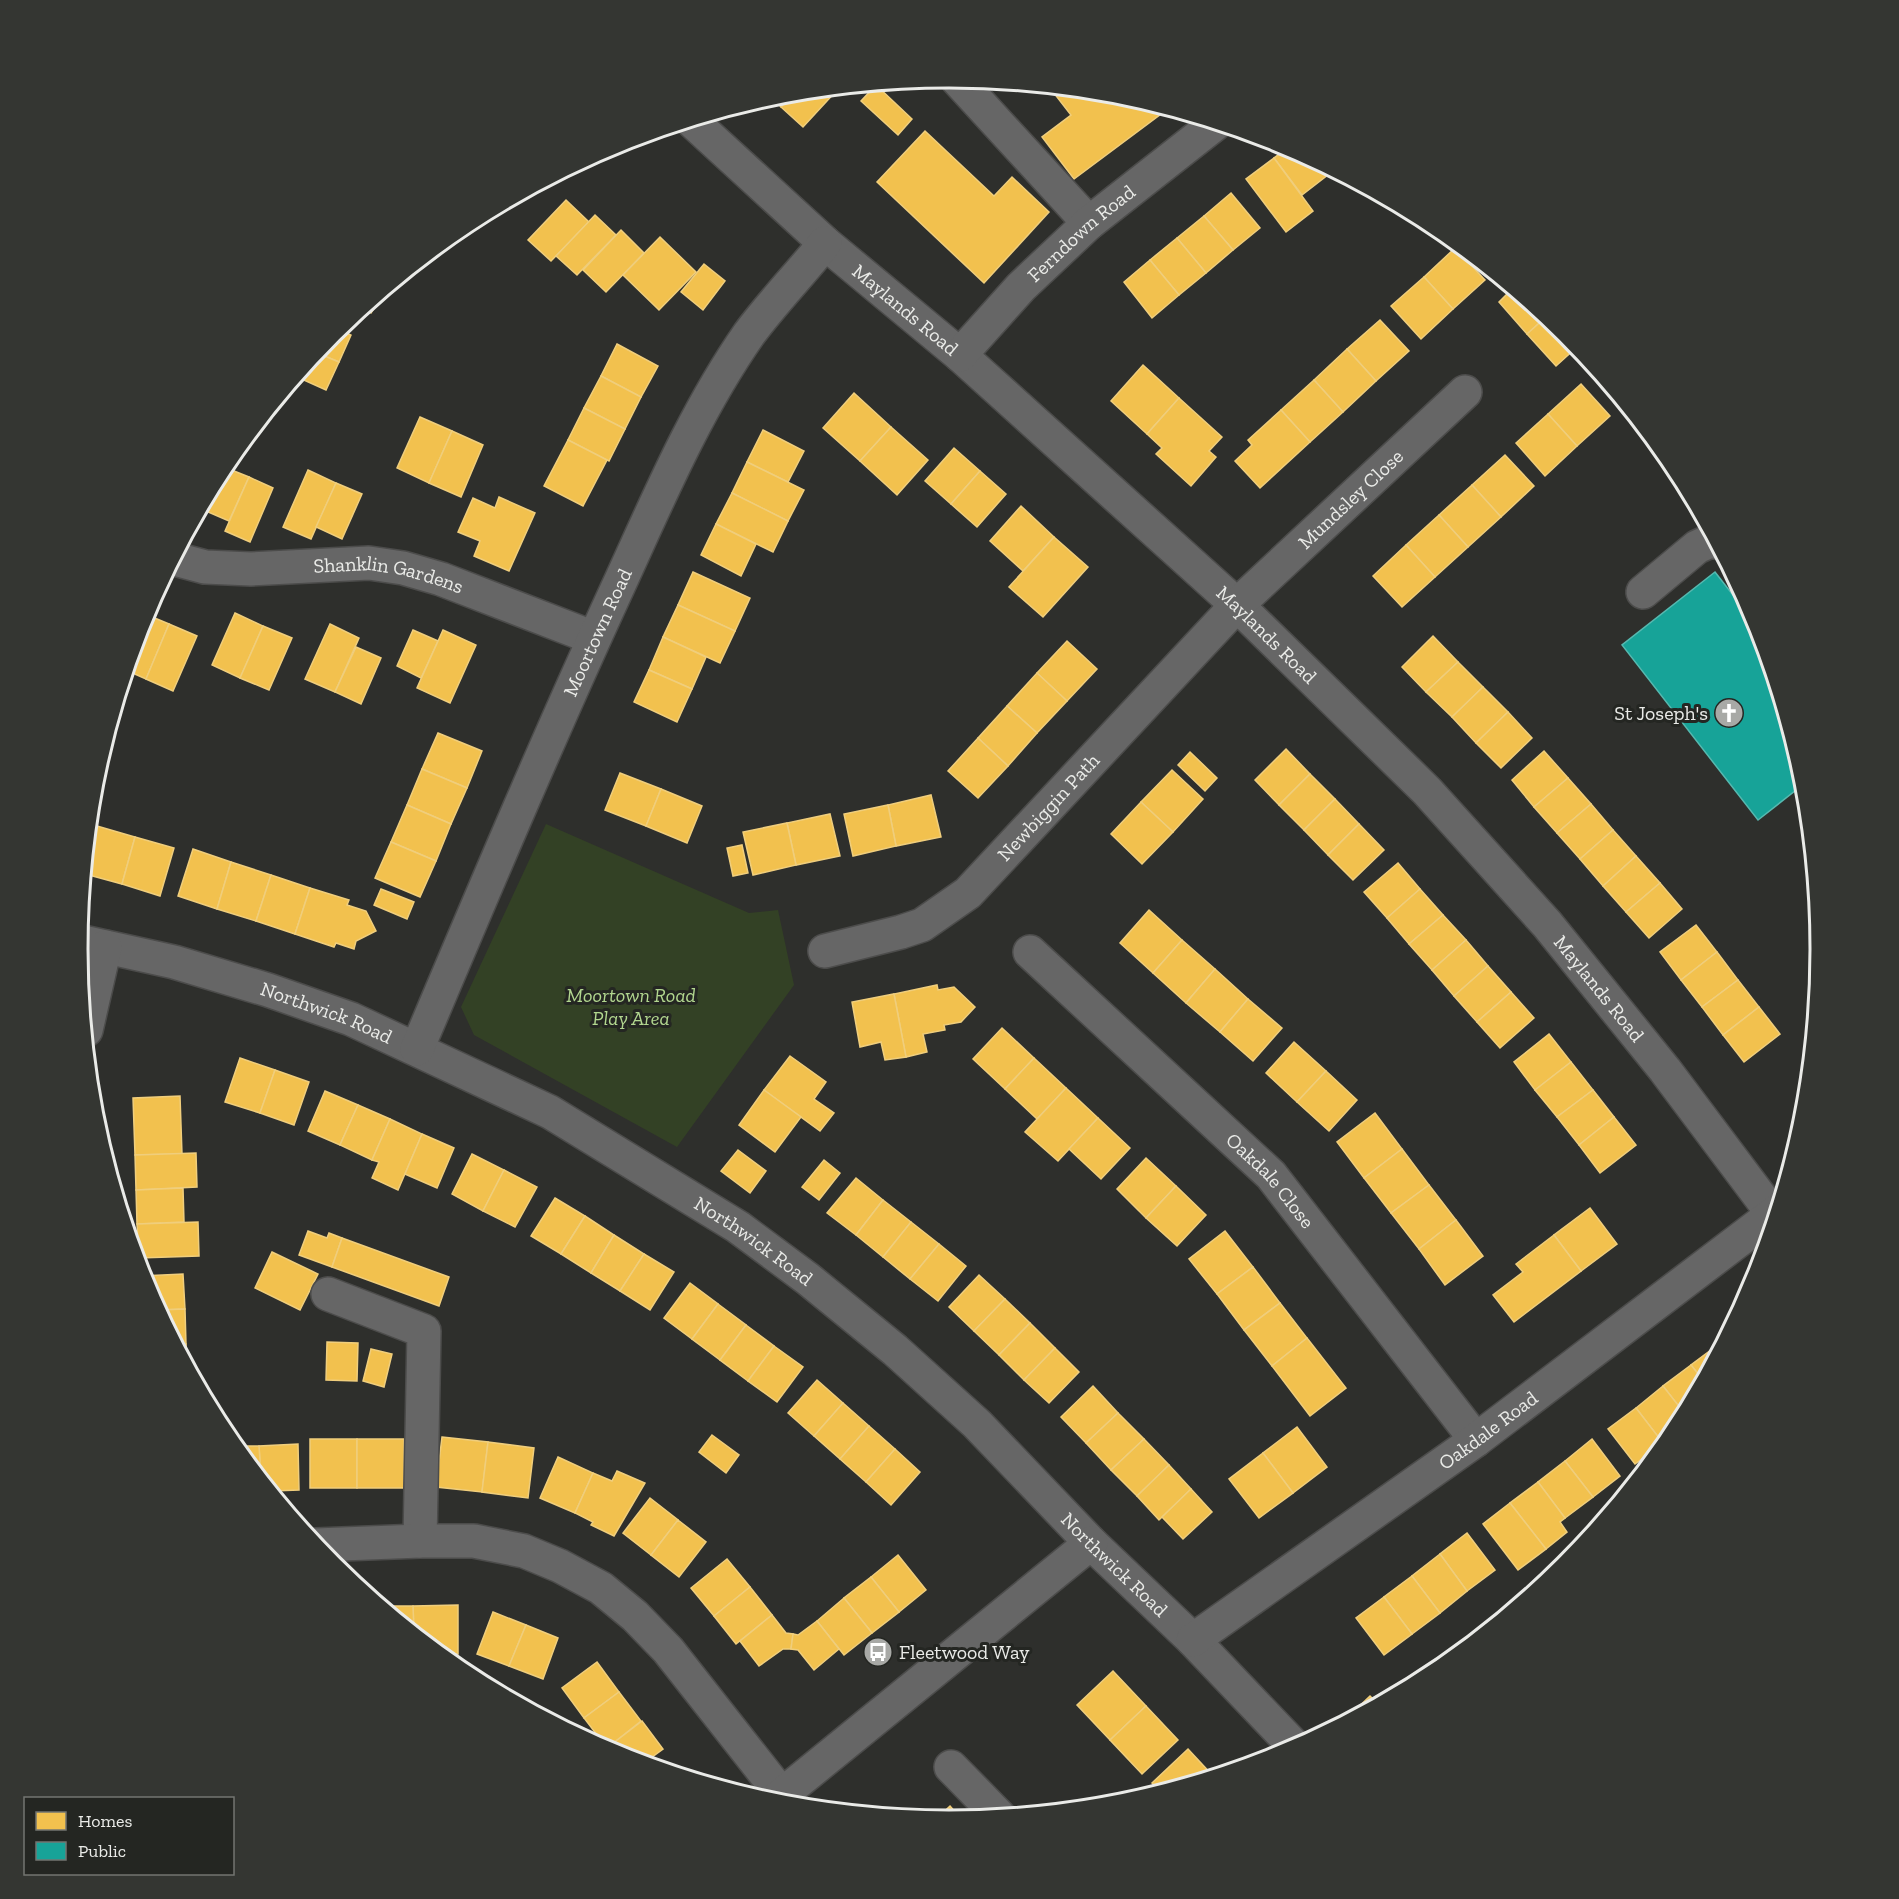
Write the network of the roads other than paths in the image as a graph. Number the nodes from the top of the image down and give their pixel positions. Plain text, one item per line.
1 (966, 89) edge
2 (698, 127) edge
3 (1209, 129) edge
4 (1089, 223) junction
5 (825, 243) junction
6 (960, 355) junction
7 (1465, 392) dead end
8 (1708, 542) edge
9 (181, 561) edge
10 (1643, 592) dead end
11 (1237, 605) junction
12 (594, 638) junction
13 (92, 944) edge
14 (825, 951) dead end
15 (1030, 952) dead end
16 (89, 984) edge
17 (417, 1049) junction
18 (1771, 1207) edge
19 (1767, 1219) edge
20 (328, 1294) dead end
21 (1476, 1440) junction
22 (420, 1540) junction
23 (328, 1544) edge
24 (1091, 1544) junction
25 (1193, 1640) junction
26 (1289, 1741) edge
27 (951, 1767) dead end
28 (773, 1792) edge
29 (784, 1794) edge
30 (992, 1809) edge

1 - 4 street
2 - 5 street, Maylands Road
3 - 4 street, Ferndown Road
4 - 6 street, Ferndown Road
5 - 6 street, Maylands Road
5 - 12 street, Moortown Road
6 - 11 street, Maylands Road
7 - 11 street, Mundsley Close
8 - 10 street
9 - 12 street, Shanklin Gardens
11 - 14 street, Newbiggin Path
11 - 18 street, Maylands Road
12 - 17 street, Moortown Road
13 - 16 street
13 - 17 street, Northwick Road
15 - 21 street, Oakdale Close
17 - 24 street, Northwick Road
19 - 21 street, Oakdale Road
20 - 22 street
21 - 25 street, Oakdale Road
22 - 23 street
22 - 28 street
24 - 25 street, Northwick Road
24 - 29 street
25 - 26 street, Northwick Road
27 - 30 street

